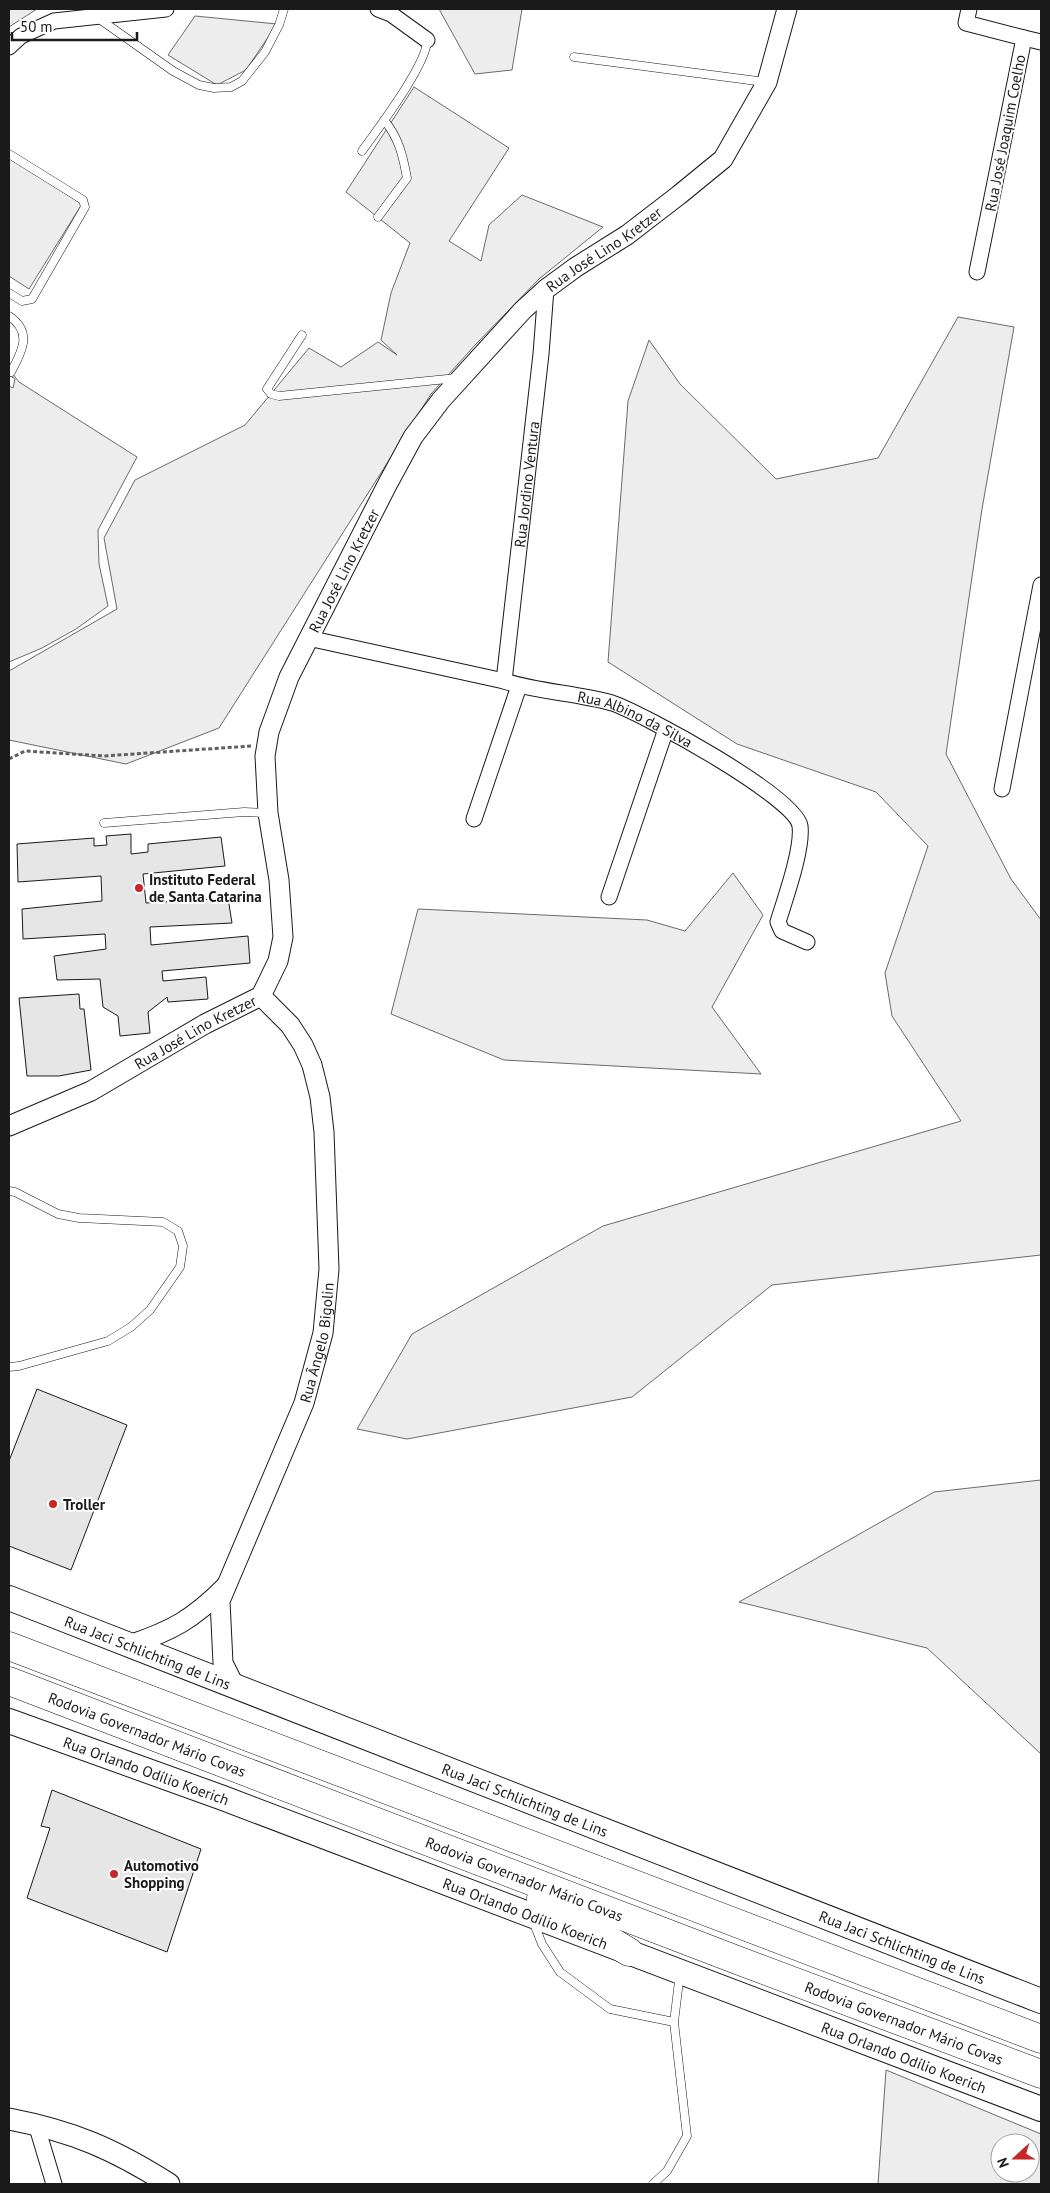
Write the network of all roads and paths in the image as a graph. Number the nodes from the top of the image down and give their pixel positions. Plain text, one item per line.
1 (166, 9) edge
2 (284, 9) edge
3 (378, 9) edge
4 (787, 9) edge
5 (969, 9) edge
6 (93, 15) junction
7 (1024, 38) junction
8 (427, 40) joint
9 (1041, 42) edge
10 (9, 47) edge
11 (574, 57) dead end
12 (767, 82) junction
13 (384, 120) junction
14 (362, 151) dead end
15 (9, 154) edge
16 (378, 217) dead end
17 (977, 272) dead end
18 (546, 289) junction
19 (9, 294) edge
20 (9, 316) edge
21 (302, 335) dead end
22 (9, 371) edge
23 (461, 377) junction
24 (1041, 584) edge
25 (308, 638) junction
26 (504, 681) junction
27 (519, 686) junction
28 (666, 729) junction
29 (266, 745) junction
30 (9, 759) edge
31 (1002, 790) dead end
32 (268, 813) junction
33 (474, 819) dead end
34 (104, 823) dead end
35 (609, 897) dead end
36 (807, 942) dead end
37 (261, 996) junction
38 (9, 1126) edge
39 (9, 1191) edge
40 (9, 1368) edge
41 (228, 1584) junction
42 (9, 1598) edge
43 (129, 1645) junction
44 (9, 1646) edge
45 (9, 1681) edge
46 (235, 1687) junction
47 (9, 1721) edge
48 (480, 1862) junction
49 (530, 1914) junction
50 (629, 1952) junction
51 (680, 1972) junction
52 (1041, 2001) edge
53 (674, 2022) junction
54 (1041, 2039) edge
55 (1041, 2074) edge
56 (1041, 2109) edge
57 (9, 2119) edge
58 (36, 2124) junction
59 (54, 2184) edge
60 (169, 2184) edge
61 (653, 2184) edge

1 - 6 street
2 - 6 lane
3 - 8 street
4 - 12 street, Rua José Lino Kretzer
5 - 7 street, Rua José Joaquim Coelho
6 - 10 street
7 - 9 street
7 - 17 street, Rua José Joaquim Coelho
8 - 13 lane
11 - 12 lane
12 - 18 street, Rua José Lino Kretzer
13 - 14 lane
13 - 16 lane
15 - 19 lane
18 - 23 street, Rua José Lino Kretzer
18 - 26 street, Rua Jordino Ventura
20 - 22 lane
21 - 23 lane
23 - 25 street, Rua José Lino Kretzer
24 - 31 street
25 - 26 street, Rua Albino da Silva
25 - 29 street, Rua José Lino Kretzer
26 - 27 street, Rua Albino da Silva
27 - 28 street, Rua Albino da Silva
27 - 33 street
28 - 35 street
28 - 36 street, Rua Albino da Silva
29 - 30 path
29 - 32 street, Rua José Lino Kretzer
32 - 34 lane
32 - 37 street, Rua José Lino Kretzer
37 - 38 street, Rua José Lino Kretzer
37 - 41 street, Rua Ângelo Bigolin
39 - 40 lane
41 - 43 street
41 - 46 street, Rua Ângelo Bigolin
42 - 43 main road, Rua Jaci Schlichting de Lins
43 - 46 main road, Rua Jaci Schlichting de Lins
44 - 54 highway, Rodovia Governador Mário Covas
45 - 48 highway, Rodovia Governador Mário Covas
46 - 52 main road, Rua Jaci Schlichting de Lins
47 - 49 main road, Rua Orlando Odílio Koerich
48 - 50 highway
48 - 55 highway, Rodovia Governador Mário Covas
49 - 50 main road, Rua Orlando Odílio Koerich
49 - 53 lane
50 - 51 main road, Rua Orlando Odílio Koerich
51 - 53 lane
51 - 56 main road, Rua Orlando Odílio Koerich
53 - 61 lane
57 - 58 main road
58 - 59 street
58 - 60 main road

